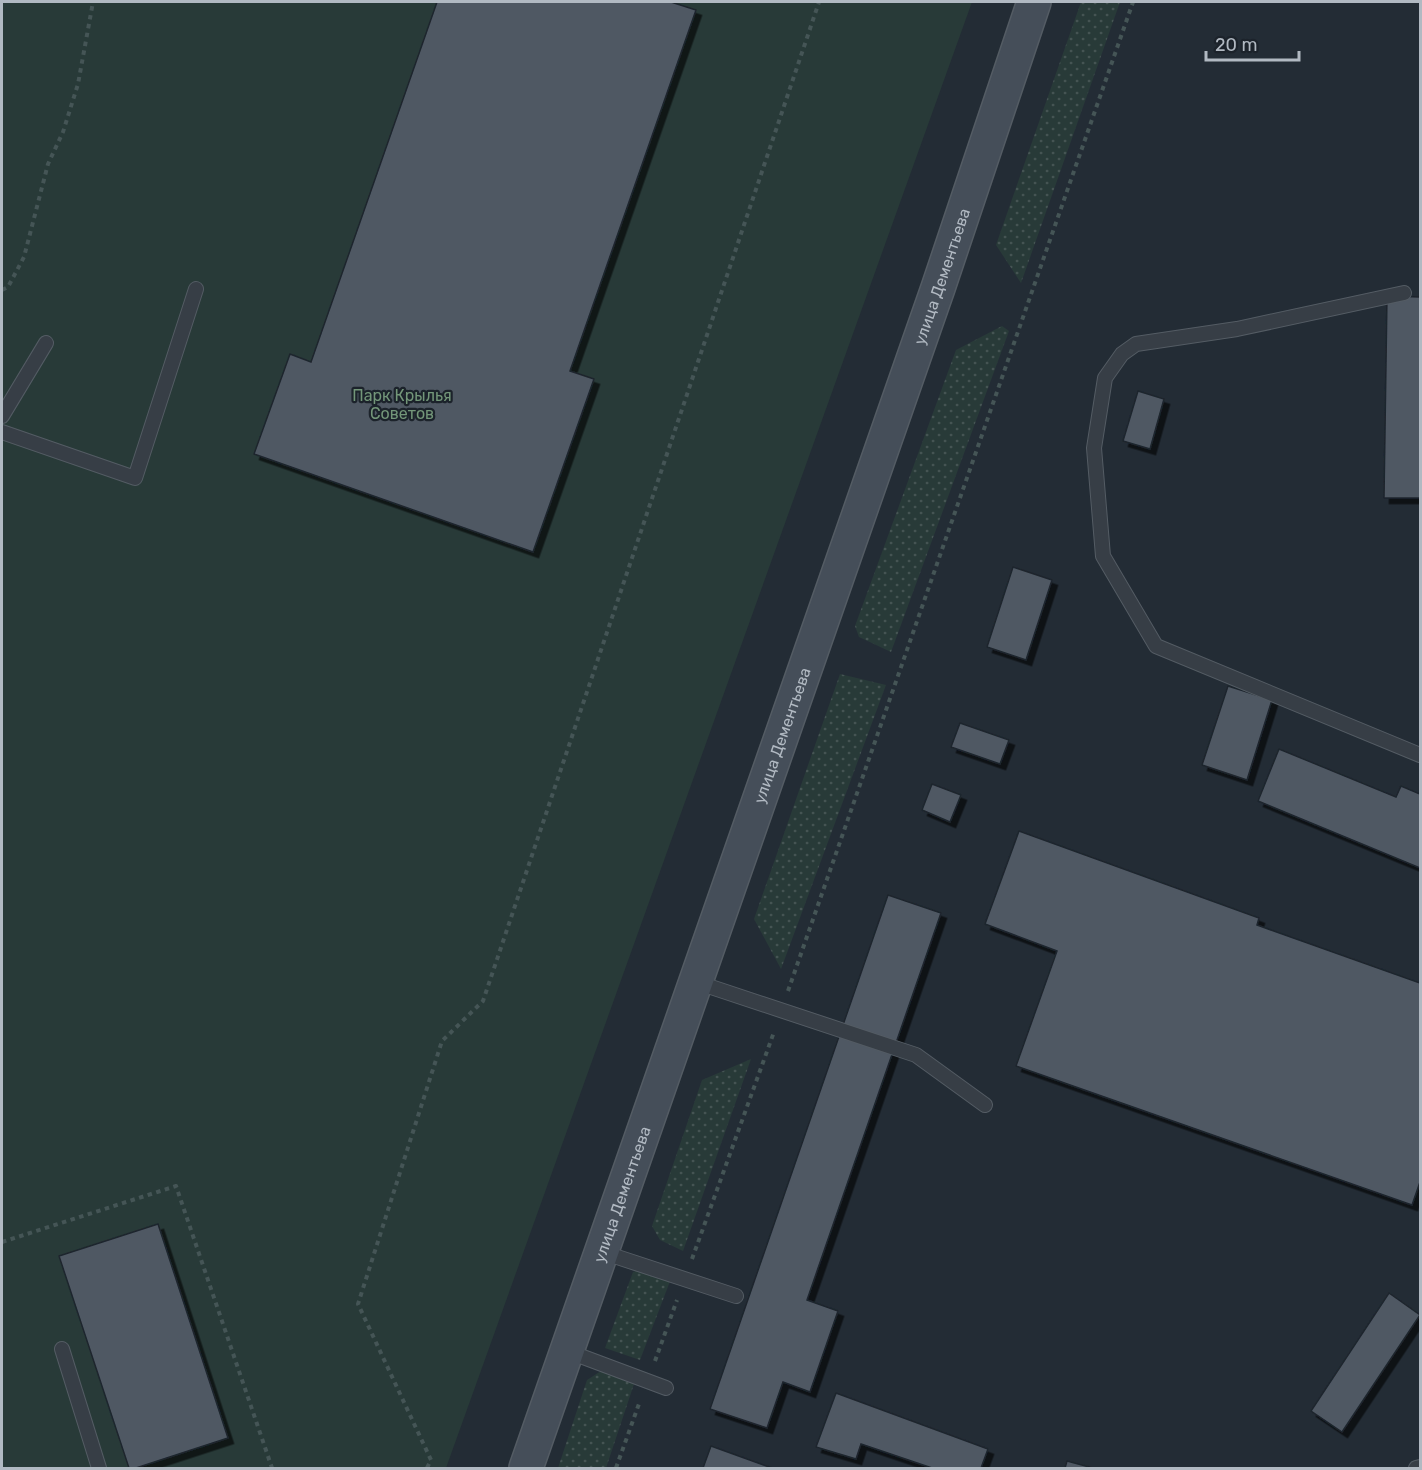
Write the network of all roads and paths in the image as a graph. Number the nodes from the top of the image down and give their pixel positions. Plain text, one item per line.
1 (93, 2) edge
2 (819, 2) edge
3 (1034, 2) edge
4 (1133, 2) edge
5 (196, 289) dead end
6 (2, 290) edge
7 (1404, 293) dead end
8 (46, 343) dead end
9 (2, 416) edge
10 (2, 432) edge
11 (1420, 755) edge
12 (696, 982) junction
13 (781, 1010) junction
14 (985, 1104) dead end
15 (2, 1242) edge
16 (602, 1252) junction
17 (685, 1279) junction
18 (736, 1296) dead end
19 (62, 1349) dead end
20 (567, 1351) junction
21 (648, 1381) junction
22 (666, 1388) dead end
23 (1420, 1467) edge
24 (99, 1468) edge
25 (272, 1468) edge
26 (427, 1468) edge
27 (526, 1468) edge
28 (616, 1468) edge
29 (1416, 1468) edge

1 - 6 path
2 - 26 path
3 - 12 main road, улица Дементьева
4 - 13 path
5 - 10 lane
7 - 11 lane
8 - 9 lane
12 - 13 lane
12 - 16 main road, улица Дементьева
13 - 14 lane
13 - 17 path
15 - 25 path
16 - 17 lane
16 - 20 main road, улица Дементьева
17 - 18 lane
17 - 21 path
19 - 24 lane
20 - 21 lane
20 - 27 main road, улица Дементьева
21 - 22 lane
21 - 28 path
23 - 29 lane

